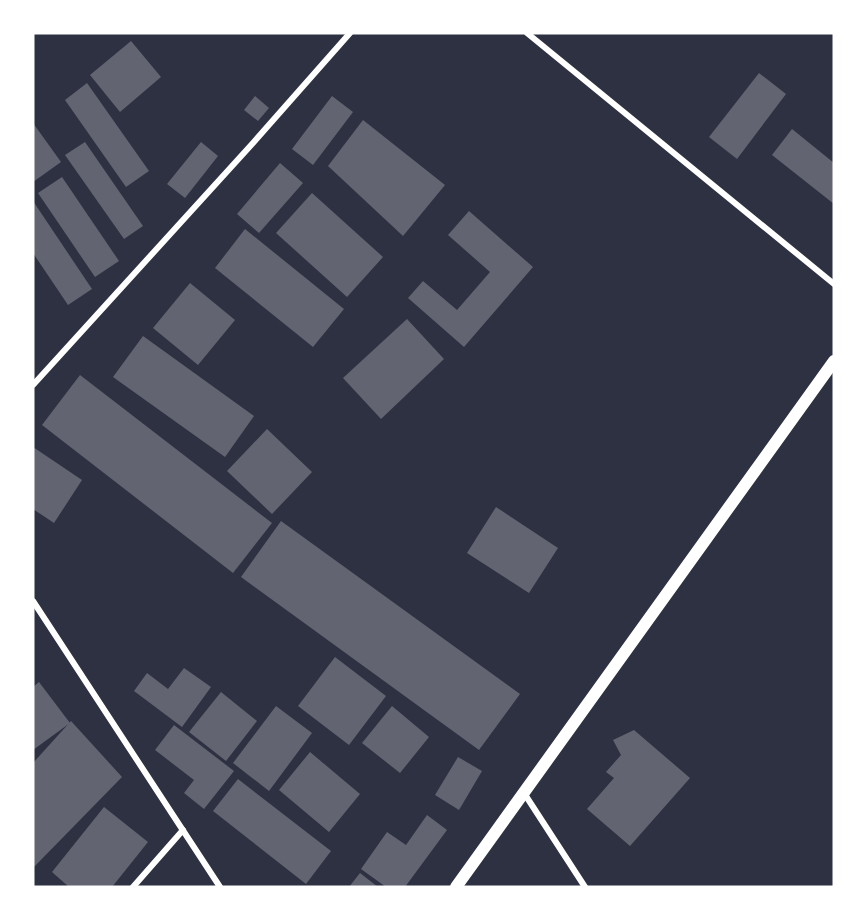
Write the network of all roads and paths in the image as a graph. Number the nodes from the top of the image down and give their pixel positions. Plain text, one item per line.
1 (351, 33) edge
2 (527, 33) edge
3 (834, 284) edge
4 (834, 361) edge
5 (33, 385) edge
6 (33, 601) edge
7 (524, 793) junction
8 (183, 830) junction
9 (133, 887) edge
10 (220, 887) edge
11 (456, 887) edge
12 (585, 887) edge

1 - 5 street
2 - 3 street
4 - 7 main road
6 - 8 street
7 - 11 main road
7 - 12 street
8 - 9 street
8 - 10 street

